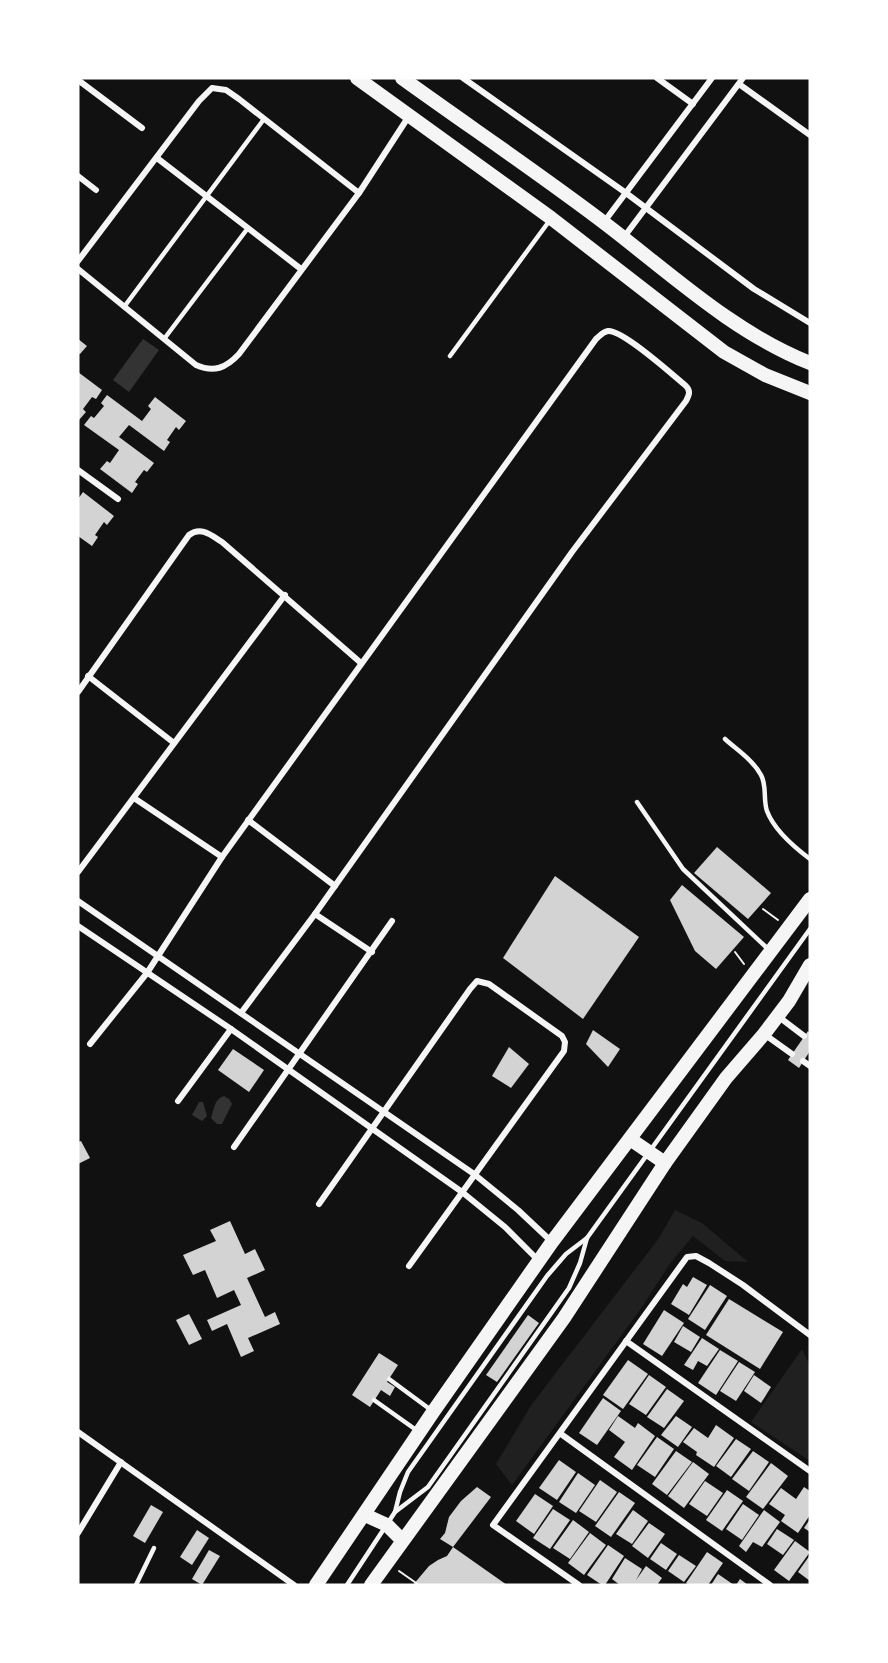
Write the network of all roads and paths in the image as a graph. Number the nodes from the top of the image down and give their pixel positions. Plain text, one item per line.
1 (357, 78) edge
2 (402, 78) edge
3 (463, 78) edge
4 (657, 78) edge
5 (712, 78) edge
6 (78, 80) edge
7 (741, 81) edge
8 (693, 104) junction
9 (409, 116) junction
10 (264, 119) junction
11 (141, 128) dead end
12 (810, 135) edge
13 (157, 158) junction
14 (78, 176) edge
15 (96, 190) dead end
16 (358, 193) junction
17 (626, 193) junction
18 (207, 196) junction
19 (645, 207) junction
20 (551, 218) junction
21 (604, 223) junction
22 (248, 228) junction
23 (624, 238) junction
24 (78, 261) edge
25 (78, 269) edge
26 (301, 269) junction
27 (124, 307) junction
28 (810, 323) edge
29 (164, 339) junction
30 (450, 356) dead end
31 (810, 363) edge
32 (810, 393) edge
33 (78, 470) edge
34 (118, 499) dead end
35 (285, 596) junction
36 (361, 663) junction
37 (88, 676) junction
38 (78, 692) edge
39 (725, 739) dead end
40 (174, 743) junction
41 (134, 798) junction
42 (637, 802) dead end
43 (248, 820) junction
44 (222, 857) junction
45 (810, 859) edge
46 (78, 873) edge
47 (335, 886) junction
48 (810, 899) edge
49 (78, 901) edge
50 (763, 909) dead end
51 (315, 914) junction
52 (392, 921) dead end
53 (78, 926) edge
54 (789, 927) junction
55 (810, 929) edge
56 (771, 951) junction
57 (372, 952) junction
58 (158, 957) junction
59 (810, 965) edge
60 (147, 973) junction
61 (241, 1013) junction
62 (777, 1016) junction
63 (231, 1029) junction
64 (764, 1034) junction
65 (804, 1036) dead end
66 (90, 1044) dead end
67 (300, 1054) junction
68 (792, 1054) dead end
69 (803, 1061) dead end
70 (810, 1066) edge
71 (288, 1070) junction
72 (178, 1101) dead end
73 (384, 1113) junction
74 (373, 1129) junction
75 (630, 1139) junction
76 (234, 1147) dead end
77 (648, 1153) junction
78 (665, 1162) junction
79 (474, 1174) junction
80 (462, 1192) junction
81 (319, 1204) dead end
82 (587, 1238) junction
83 (552, 1242) junction
84 (539, 1261) junction
85 (409, 1266) dead end
86 (810, 1335) edge
87 (626, 1341) junction
88 (389, 1379) dead end
89 (374, 1400) dead end
90 (433, 1412) junction
91 (78, 1432) edge
92 (419, 1432) junction
93 (561, 1434) junction
94 (121, 1462) junction
95 (810, 1471) edge
96 (395, 1512) junction
97 (365, 1515) junction
98 (387, 1525) junction
99 (78, 1533) edge
100 (402, 1540) junction
101 (154, 1548) dead end
102 (387, 1563) junction
103 (136, 1585) edge
104 (294, 1585) edge
105 (316, 1585) edge
106 (347, 1585) edge
107 (371, 1585) edge
108 (418, 1585) edge
109 (579, 1585) edge
110 (770, 1585) edge

1 - 9 main road
2 - 21 main road
3 - 17 street
4 - 8 street
5 - 8 street
6 - 11 street
7 - 12 street
7 - 19 street
8 - 17 street
9 - 16 street
9 - 20 main road
10 - 13 street
10 - 16 street
10 - 18 lane
13 - 18 street
13 - 24 street
14 - 15 street
16 - 26 street
17 - 19 street
17 - 21 street
18 - 22 street
18 - 27 lane
19 - 23 street
19 - 28 street
20 - 30 lane
20 - 32 main road
21 - 23 main road
22 - 26 street
22 - 29 lane
23 - 31 main road
25 - 27 street
26 - 29 street
27 - 29 street
33 - 34 street
35 - 36 street
35 - 37 street
35 - 40 street
36 - 43 street
36 - 47 street
37 - 38 street
37 - 40 street
39 - 45 lane
40 - 41 street
41 - 44 street
41 - 46 street
42 - 56 lane
43 - 44 street
43 - 47 street
44 - 58 street
47 - 51 street
48 - 54 main road
49 - 58 street
50 - 54 path
51 - 57 street
51 - 61 street
52 - 57 street
53 - 60 street
54 - 56 main road
55 - 77 lane
56 - 75 main road
57 - 67 street
58 - 60 street
58 - 61 street
59 - 62 main road
60 - 63 street
60 - 66 street
61 - 67 street
62 - 64 main road
62 - 65 street
63 - 71 street
63 - 72 street
64 - 68 street
64 - 78 main road
67 - 71 street
67 - 73 street
69 - 70 street
71 - 74 street
71 - 76 street
73 - 74 street
73 - 79 street
73 - 79 street
74 - 80 street
74 - 81 street
75 - 77 main road
75 - 83 main road
77 - 78 main road
77 - 82 lane
78 - 100 main road
79 - 80 street
79 - 83 street
80 - 84 street
80 - 85 street
82 - 96 lane
82 - 96 lane
83 - 84 main road
84 - 90 main road
86 - 87 street
87 - 93 street
87 - 95 street
88 - 90 lane
89 - 92 lane
90 - 92 main road
91 - 94 street
92 - 97 main road
93 - 109 street
93 - 110 street
94 - 99 street
94 - 104 street
96 - 98 lane
97 - 98 main road
97 - 105 main road
98 - 100 main road
98 - 106 lane
100 - 102 main road
101 - 103 lane
102 - 107 main road
102 - 108 path

